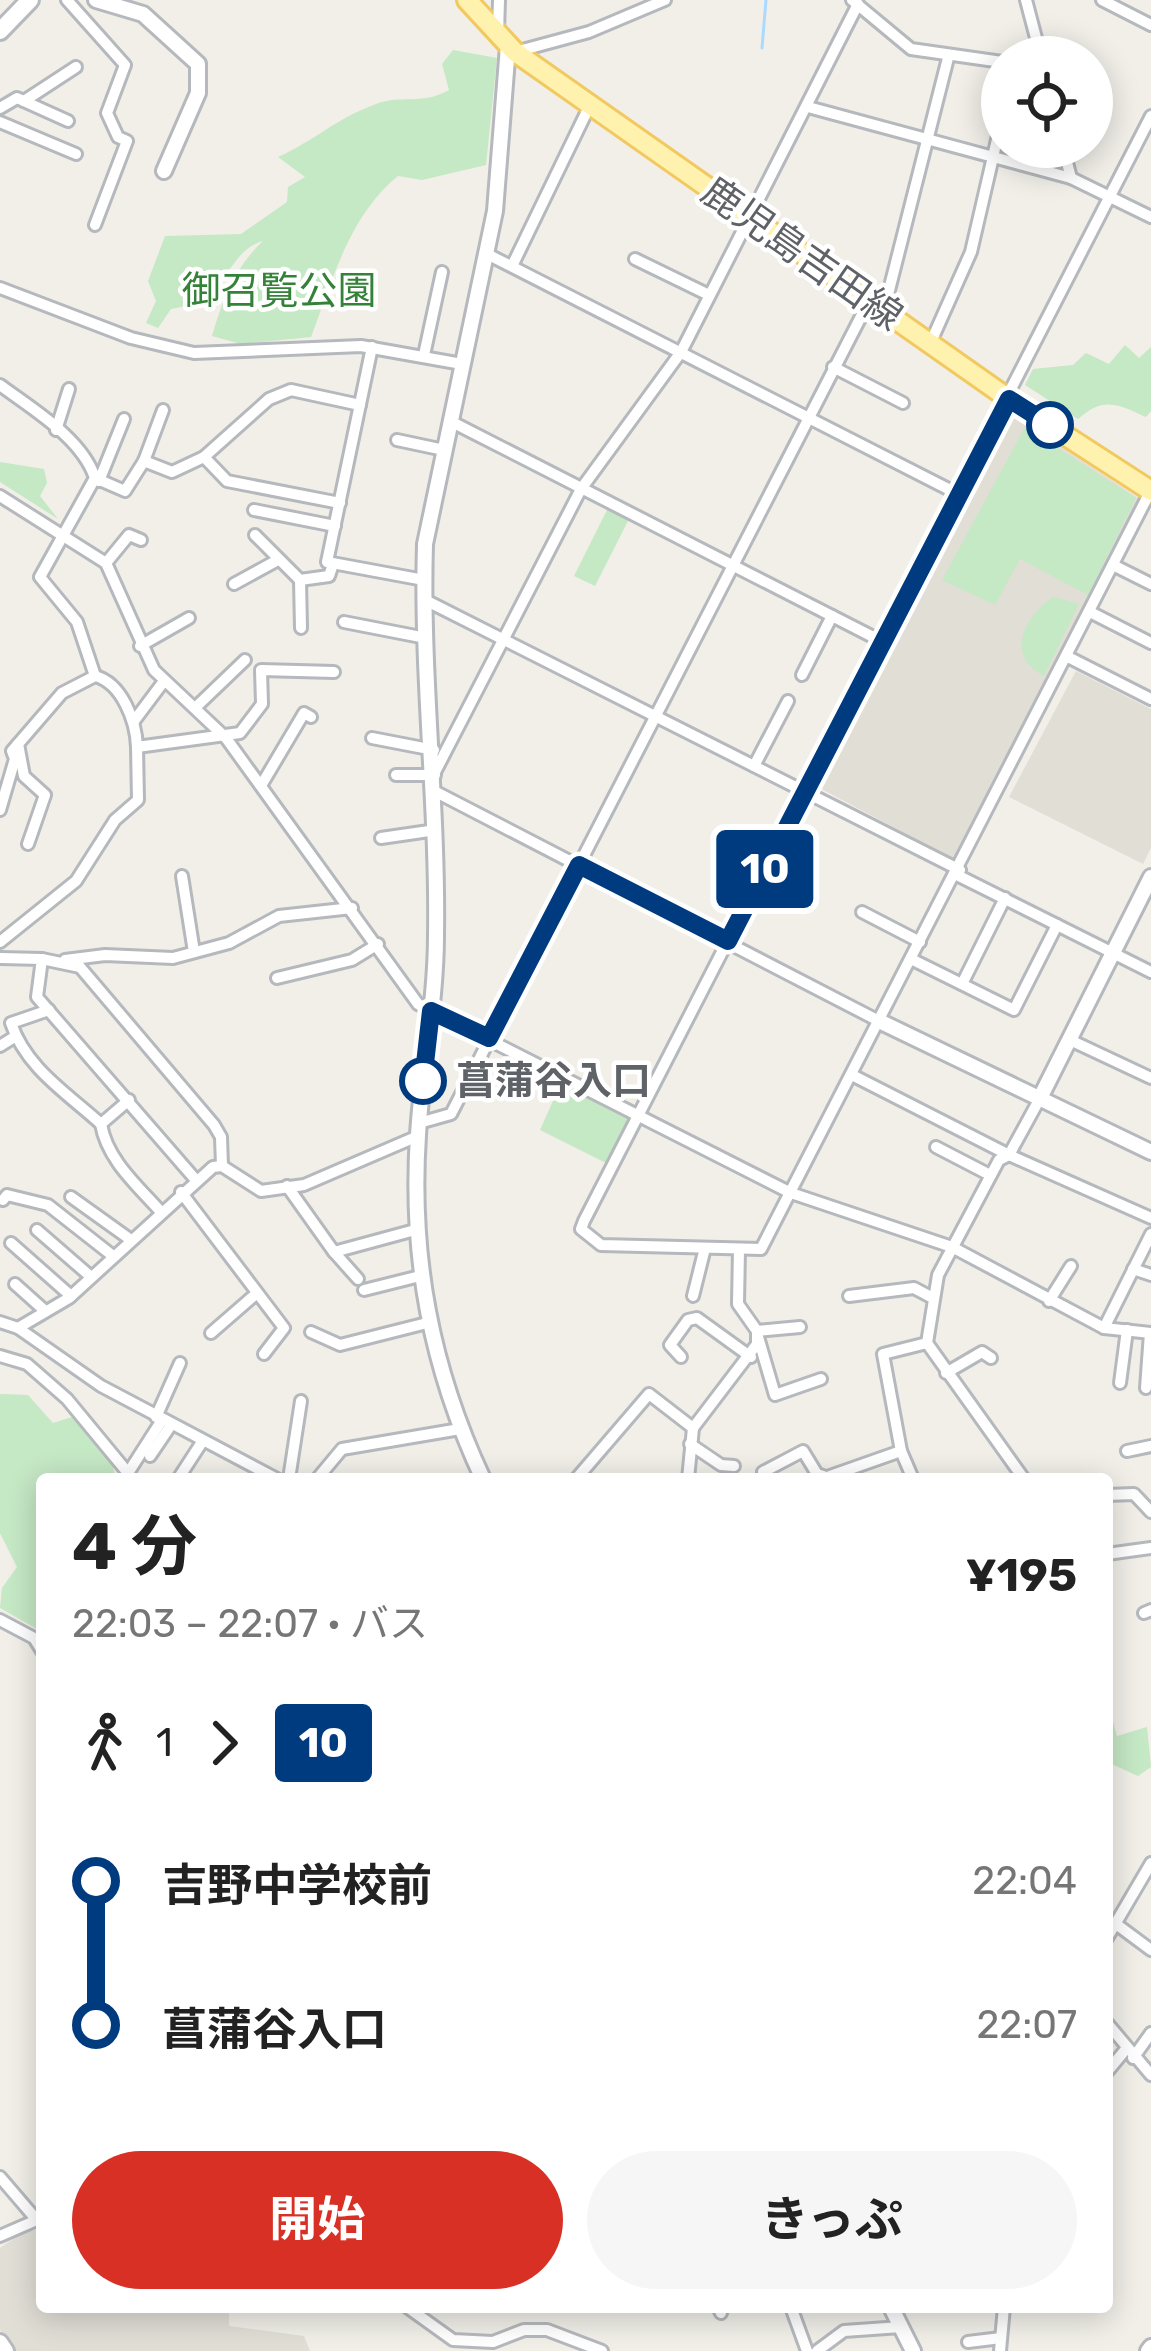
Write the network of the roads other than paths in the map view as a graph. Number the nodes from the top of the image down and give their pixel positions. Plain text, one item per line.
1 (30, 0) edge
2 (68, 0) edge
3 (96, 0) edge
4 (467, 0) edge
5 (499, 0) edge
6 (664, 0) edge
7 (1026, 0) edge
8 (1102, 0) edge
9 (855, 2) edge
10 (1151, 25) edge
11 (0, 31) edge
12 (1035, 36) edge
13 (507, 44) junction
14 (948, 58) junction
15 (981, 60) edge
16 (76, 67) dead end
17 (24, 101) junction
18 (590, 105) junction
19 (808, 107) junction
20 (0, 108) edge
21 (1151, 116) edge
22 (68, 121) dead end
23 (0, 122) edge
24 (926, 141) junction
25 (76, 154) dead end
26 (981, 154) edge
27 (990, 168) edge
28 (1033, 168) edge
29 (1068, 168) edge
30 (164, 171) dead end
31 (1071, 178) junction
32 (1109, 196) junction
33 (750, 216) junction
34 (1151, 218) edge
35 (95, 225) dead end
36 (488, 254) junction
37 (634, 259) dead end
38 (513, 264) junction
39 (442, 272) dead end
40 (0, 288) edge
41 (709, 296) junction
42 (877, 306) junction
43 (930, 344) junction
44 (372, 346) junction
45 (681, 352) junction
46 (424, 355) junction
47 (462, 364) junction
48 (833, 367) junction
49 (0, 385) edge
50 (69, 389) dead end
51 (1009, 399) junction
52 (903, 403) dead end
53 (360, 405) junction
54 (163, 410) dead end
55 (809, 417) junction
56 (124, 419) dead end
57 (450, 421) junction
58 (56, 430) junction
59 (397, 440) dead end
60 (444, 450) junction
61 (204, 457) junction
62 (144, 461) junction
63 (97, 480) junction
64 (580, 489) junction
65 (1151, 490) edge
66 (958, 494) junction
67 (0, 496) edge
68 (340, 503) junction
69 (254, 510) dead end
70 (335, 526) junction
71 (60, 534) junction
72 (255, 535) dead end
73 (141, 540) dead end
74 (276, 561) junction
75 (106, 563) junction
76 (333, 563) junction
77 (1113, 565) junction
78 (732, 566) junction
79 (300, 580) junction
80 (424, 580) junction
81 (234, 584) dead end
82 (1151, 584) edge
83 (425, 600) junction
84 (1090, 612) junction
85 (832, 616) junction
86 (189, 617) dead end
87 (344, 622) dead end
88 (301, 628) dead end
89 (426, 638) junction
90 (504, 639) junction
91 (883, 642) junction
92 (1151, 644) edge
93 (140, 646) junction
94 (1068, 657) junction
95 (245, 660) dead end
96 (334, 671) dead end
97 (802, 675) dead end
98 (95, 676) junction
99 (164, 681) junction
100 (1151, 699) edge
101 (788, 701) dead end
102 (197, 706) junction
103 (655, 716) junction
104 (311, 717) dead end
105 (134, 721) junction
106 (226, 738) junction
107 (372, 738) dead end
108 (10, 747) edge
109 (137, 747) junction
110 (434, 750) junction
111 (754, 766) junction
112 (396, 775) dead end
113 (435, 780) junction
114 (262, 784) junction
115 (805, 791) junction
116 (0, 809) edge
117 (436, 830) junction
118 (382, 838) dead end
119 (28, 844) dead end
120 (579, 865) junction
121 (958, 872) junction
122 (182, 876) dead end
123 (1151, 877) edge
124 (1005, 898) junction
125 (352, 908) junction
126 (862, 912) dead end
127 (1057, 925) junction
128 (728, 941) junction
129 (0, 942) edge
130 (920, 942) junction
131 (378, 944) junction
132 (194, 952) junction
133 (1112, 952) junction
134 (0, 958) edge
135 (42, 958) junction
136 (911, 959) junction
137 (65, 960) junction
138 (1151, 973) edge
139 (277, 978) dead end
140 (962, 984) junction
141 (49, 1010) junction
142 (431, 1011) junction
143 (879, 1021) junction
144 (16, 1036) junction
145 (489, 1038) junction
146 (1070, 1040) junction
147 (0, 1046) edge
148 (852, 1075) junction
149 (1151, 1078) edge
150 (129, 1100) junction
151 (1039, 1100) junction
152 (638, 1116) junction
153 (101, 1124) junction
154 (418, 1130) junction
155 (936, 1147) dead end
156 (1151, 1152) edge
157 (1009, 1155) junction
158 (222, 1166) junction
159 (991, 1175) junction
160 (195, 1179) junction
161 (287, 1186) junction
162 (182, 1192) junction
163 (791, 1193) junction
164 (71, 1197) dead end
165 (1, 1200) edge
166 (161, 1212) junction
167 (1151, 1218) edge
168 (37, 1230) dead end
169 (415, 1230) junction
170 (1151, 1234) edge
171 (130, 1240) junction
172 (11, 1243) dead end
173 (952, 1247) junction
174 (705, 1248) junction
175 (739, 1249) junction
176 (334, 1252) junction
177 (113, 1256) junction
178 (1070, 1266) dead end
179 (1133, 1269) junction
180 (1151, 1275) edge
181 (90, 1276) junction
182 (419, 1276) junction
183 (15, 1284) dead end
184 (257, 1293) junction
185 (70, 1296) junction
186 (693, 1296) dead end
187 (849, 1296) dead end
188 (931, 1297) junction
189 (1049, 1301) junction
190 (44, 1310) junction
191 (0, 1322) edge
192 (427, 1323) junction
193 (800, 1327) dead end
194 (18, 1328) junction
195 (1104, 1328) junction
196 (1126, 1330) junction
197 (311, 1332) dead end
198 (211, 1333) dead end
199 (1150, 1333) edge
200 (758, 1334) junction
201 (927, 1343) junction
202 (264, 1354) dead end
203 (0, 1355) edge
204 (681, 1357) dead end
205 (751, 1357) junction
206 (992, 1358) dead end
207 (180, 1363) dead end
208 (946, 1373) junction
209 (821, 1378) dead end
210 (1120, 1383) dead end
211 (1146, 1388) dead end
212 (302, 1401) dead end
213 (163, 1421) junction
214 (693, 1428) junction
215 (460, 1429) junction
216 (202, 1442) junction
217 (690, 1444) junction
218 (1151, 1446) edge
219 (901, 1450) junction
220 (1127, 1451) dead end
221 (150, 1456) dead end
222 (734, 1466) dead end
223 (128, 1473) edge
224 (132, 1473) edge
225 (182, 1473) edge
226 (254, 1473) edge
227 (290, 1473) edge
228 (322, 1473) edge
229 (480, 1473) edge
230 (581, 1473) edge
231 (688, 1473) edge
232 (763, 1473) edge
233 (817, 1473) edge
234 (844, 1473) edge
235 (911, 1473) edge
236 (1020, 1473) edge
237 (1113, 1495) edge
238 (1151, 1512) edge
239 (1151, 1548) edge
240 (1113, 1553) edge
241 (0, 1620) edge
242 (36, 1641) edge
243 (1151, 1863) edge
244 (1116, 1924) junction
245 (1113, 1929) edge
246 (1151, 1950) edge
247 (1113, 2031) edge
248 (1151, 2033) edge
249 (1130, 2053) junction
250 (1113, 2067) edge
251 (1151, 2075) edge
252 (0, 2177) edge
253 (36, 2216) edge
254 (36, 2220) edge
255 (0, 2236) edge
256 (413, 2313) edge
257 (793, 2313) edge
258 (894, 2313) edge
259 (1004, 2313) edge
260 (901, 2326) junction
261 (0, 2342) edge
262 (968, 2342) dead end
263 (1001, 2345) edge
264 (497, 2346) edge
265 (6, 2351) edge
266 (602, 2351) edge
267 (807, 2351) edge
268 (817, 2351) edge
269 (914, 2351) edge

1 - 11 main road
2 - 35 street
3 - 30 street
4 - 13 main road, 鹿児島吉田線
5 - 13 street
6 - 13 street
7 - 12 street
8 - 10 street
9 - 14 street
9 - 19 street
13 - 18 main road, 鹿児島吉田線
13 - 36 street
14 - 15 street
14 - 24 street
16 - 17 street
17 - 20 street
17 - 22 street
18 - 33 main road, 鹿児島吉田線
18 - 38 street
19 - 24 street
19 - 33 street
21 - 32 street
23 - 25 street
24 - 26 street
24 - 42 street
27 - 43 street
28 - 31 street
29 - 31 street
31 - 32 street
32 - 34 street
32 - 51 street
33 - 41 street
33 - 42 main road, 鹿児島吉田線
36 - 38 street
36 - 47 street
37 - 41 street
38 - 45 street
39 - 46 street
40 - 44 street
41 - 45 street
42 - 43 main road, 鹿児島吉田線
42 - 48 street
43 - 51 main road, 鹿児島吉田線
44 - 46 street
44 - 53 street
45 - 55 street
45 - 64 street
46 - 47 street
47 - 57 street
48 - 52 street
48 - 55 street
49 - 58 street
50 - 58 street
51 - 65 main road, 鹿児島吉田線
51 - 66 street
53 - 61 street
53 - 68 street
54 - 62 street
55 - 66 street
55 - 78 street
56 - 63 street
57 - 60 street
57 - 64 street
58 - 63 street
59 - 60 street
60 - 80 street
61 - 62 street
61 - 68 street
62 - 63 street
63 - 71 street
64 - 78 street
64 - 90 street
65 - 77 street
66 - 91 street
67 - 71 street
68 - 70 street
69 - 70 street
70 - 76 street
71 - 75 street
71 - 98 street
72 - 74 street
73 - 75 street
74 - 79 street
74 - 81 street
75 - 93 street
76 - 79 street
76 - 80 street
77 - 82 street
77 - 84 street
78 - 85 street
78 - 103 street
79 - 88 street
80 - 83 street
83 - 89 street
83 - 90 street
84 - 92 street
84 - 94 street
85 - 91 street
85 - 97 street
86 - 93 street
87 - 89 street
89 - 110 street
90 - 103 street
90 - 113 street
91 - 115 street
93 - 99 street
94 - 100 street
94 - 121 street
95 - 102 street
96 - 106 street
98 - 105 street
98 - 108 street
99 - 102 street
99 - 105 street
101 - 111 street
102 - 106 street
103 - 111 street
103 - 120 street
104 - 114 street
105 - 109 street
106 - 109 street
106 - 114 street
107 - 110 street
108 - 116 street
108 - 119 street
109 - 129 street
110 - 113 street
111 - 115 street
112 - 113 street
113 - 117 street
113 - 120 street
114 - 125 street
115 - 121 street
115 - 128 street
117 - 118 street
117 - 142 street
120 - 128 street
120 - 145 street
121 - 124 street
121 - 130 street
122 - 132 street
123 - 133 street
124 - 127 street
124 - 140 street
125 - 131 street
125 - 132 street
126 - 130 street
127 - 133 street
127 - 140 street
128 - 143 street
128 - 152 street
130 - 136 street
131 - 139 street
131 - 142 street
132 - 137 street
133 - 138 street
133 - 146 street
134 - 135 street
135 - 137 street
135 - 141 street
136 - 140 street
136 - 143 street
137 - 158 street
141 - 144 street
141 - 150 street
142 - 145 street
142 - 154 street
143 - 148 street
143 - 151 street
144 - 147 street
144 - 153 street
145 - 152 street
145 - 154 street
146 - 149 street
146 - 151 street
148 - 157 street
148 - 163 street
150 - 153 street
150 - 160 street
151 - 156 street
151 - 157 street
152 - 163 street
152 - 174 street
153 - 166 street
154 - 161 street
154 - 169 street
155 - 159 street
157 - 159 street
157 - 167 street
158 - 160 street
158 - 161 street
159 - 173 street
160 - 162 street
161 - 176 street
162 - 166 street
162 - 184 street
163 - 173 street
163 - 175 street
164 - 171 street
165 - 177 street
166 - 171 street
168 - 181 street
169 - 176 street
169 - 182 street
170 - 179 street
171 - 177 street
172 - 185 street
173 - 188 street
173 - 189 street
174 - 175 street
174 - 186 street
175 - 200 street
176 - 182 street
177 - 181 street
178 - 189 street
179 - 180 street
179 - 195 street
181 - 185 street
182 - 192 street
183 - 190 street
184 - 198 street
184 - 202 street
185 - 190 street
187 - 188 street
188 - 201 street
189 - 195 street
190 - 194 street
191 - 194 street
192 - 197 street
192 - 215 street
193 - 200 street
194 - 213 street
195 - 196 street
196 - 199 street
196 - 210 street
199 - 211 street
200 - 205 street
200 - 209 street
201 - 208 street
201 - 219 street
203 - 223 street
204 - 205 street
205 - 214 street
206 - 208 street
207 - 213 street
208 - 236 street
212 - 227 street
213 - 216 street
213 - 221 street
213 - 224 street
214 - 217 street
214 - 230 street
215 - 228 street
215 - 229 street
216 - 225 street
216 - 226 street
217 - 222 street
217 - 231 street
218 - 220 street
219 - 234 street
219 - 235 street
232 - 233 street
237 - 238 street
239 - 240 street
241 - 242 street
243 - 244 street
244 - 245 street
244 - 246 street
247 - 249 street
248 - 249 street
249 - 250 street
249 - 251 street
252 - 253 street
254 - 255 street
256 - 264 street
257 - 267 street
258 - 260 street
259 - 263 street
260 - 268 street
260 - 269 street
261 - 265 street
262 - 263 street
264 - 266 street

